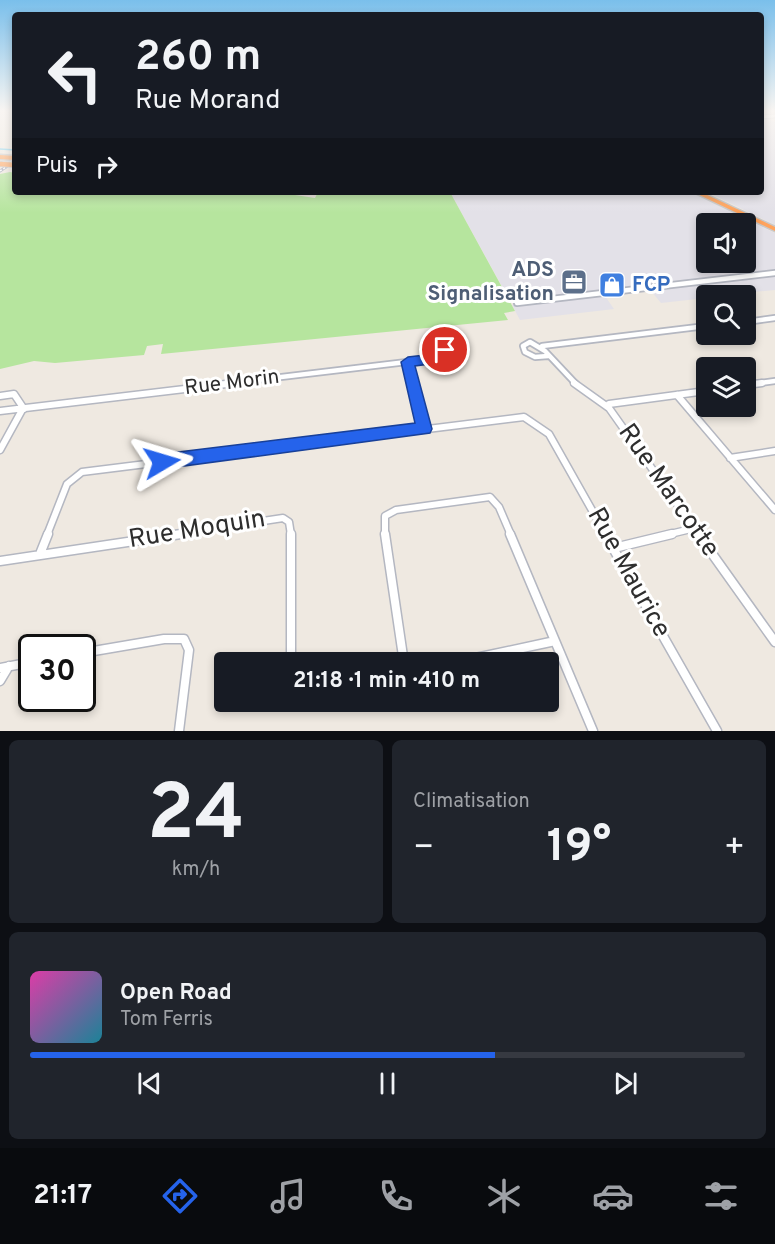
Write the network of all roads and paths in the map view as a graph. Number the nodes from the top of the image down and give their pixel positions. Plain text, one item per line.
1 (703, 195) edge
2 (709, 195) edge
3 (738, 211) junction
4 (775, 229) edge
5 (775, 273) edge
6 (517, 303) dead end
7 (775, 318) edge
8 (756, 321) edge
9 (696, 328) edge
10 (542, 346) junction
11 (548, 356) junction
12 (440, 358) dead end
13 (408, 362) junction
14 (775, 381) edge
15 (756, 384) edge
16 (696, 392) edge
17 (677, 395) junction
18 (0, 396) edge
19 (609, 404) junction
20 (24, 409) junction
21 (0, 411) edge
22 (424, 429) junction
23 (0, 450) edge
24 (775, 451) edge
25 (730, 458) junction
26 (775, 510) edge
27 (694, 528) junction
28 (614, 548) junction
29 (40, 554) junction
30 (0, 561) edge
31 (555, 642) junction
32 (775, 642) edge
33 (96, 651) edge
34 (291, 652) edge
35 (402, 652) edge
36 (506, 652) edge
37 (4, 667) edge
38 (0, 681) edge
39 (179, 731) edge
40 (593, 731) edge
41 (717, 731) edge

1 - 3 highway
2 - 3 highway
3 - 4 highway
5 - 6 street
7 - 8 street
9 - 10 street
10 - 11 street, Rue Marcotte
10 - 11 street, Rue Marcotte
11 - 19 street, Rue Marcotte
12 - 13 street, Rue Morin
13 - 20 street, Rue Morin
13 - 22 street
14 - 15 street
16 - 17 street
17 - 19 street
17 - 25 street
18 - 20 street
19 - 27 street, Rue Marcotte
20 - 21 street, Rue Morin
20 - 23 street
22 - 28 street, Rue Maurice
22 - 29 street
24 - 25 street
25 - 26 street
27 - 28 street
27 - 32 street, Rue Marcotte
28 - 41 street, Rue Maurice
29 - 30 street, Rue Moquin
29 - 34 street, Rue Moquin
31 - 35 street
31 - 36 street
31 - 40 street
33 - 39 street
37 - 38 street

